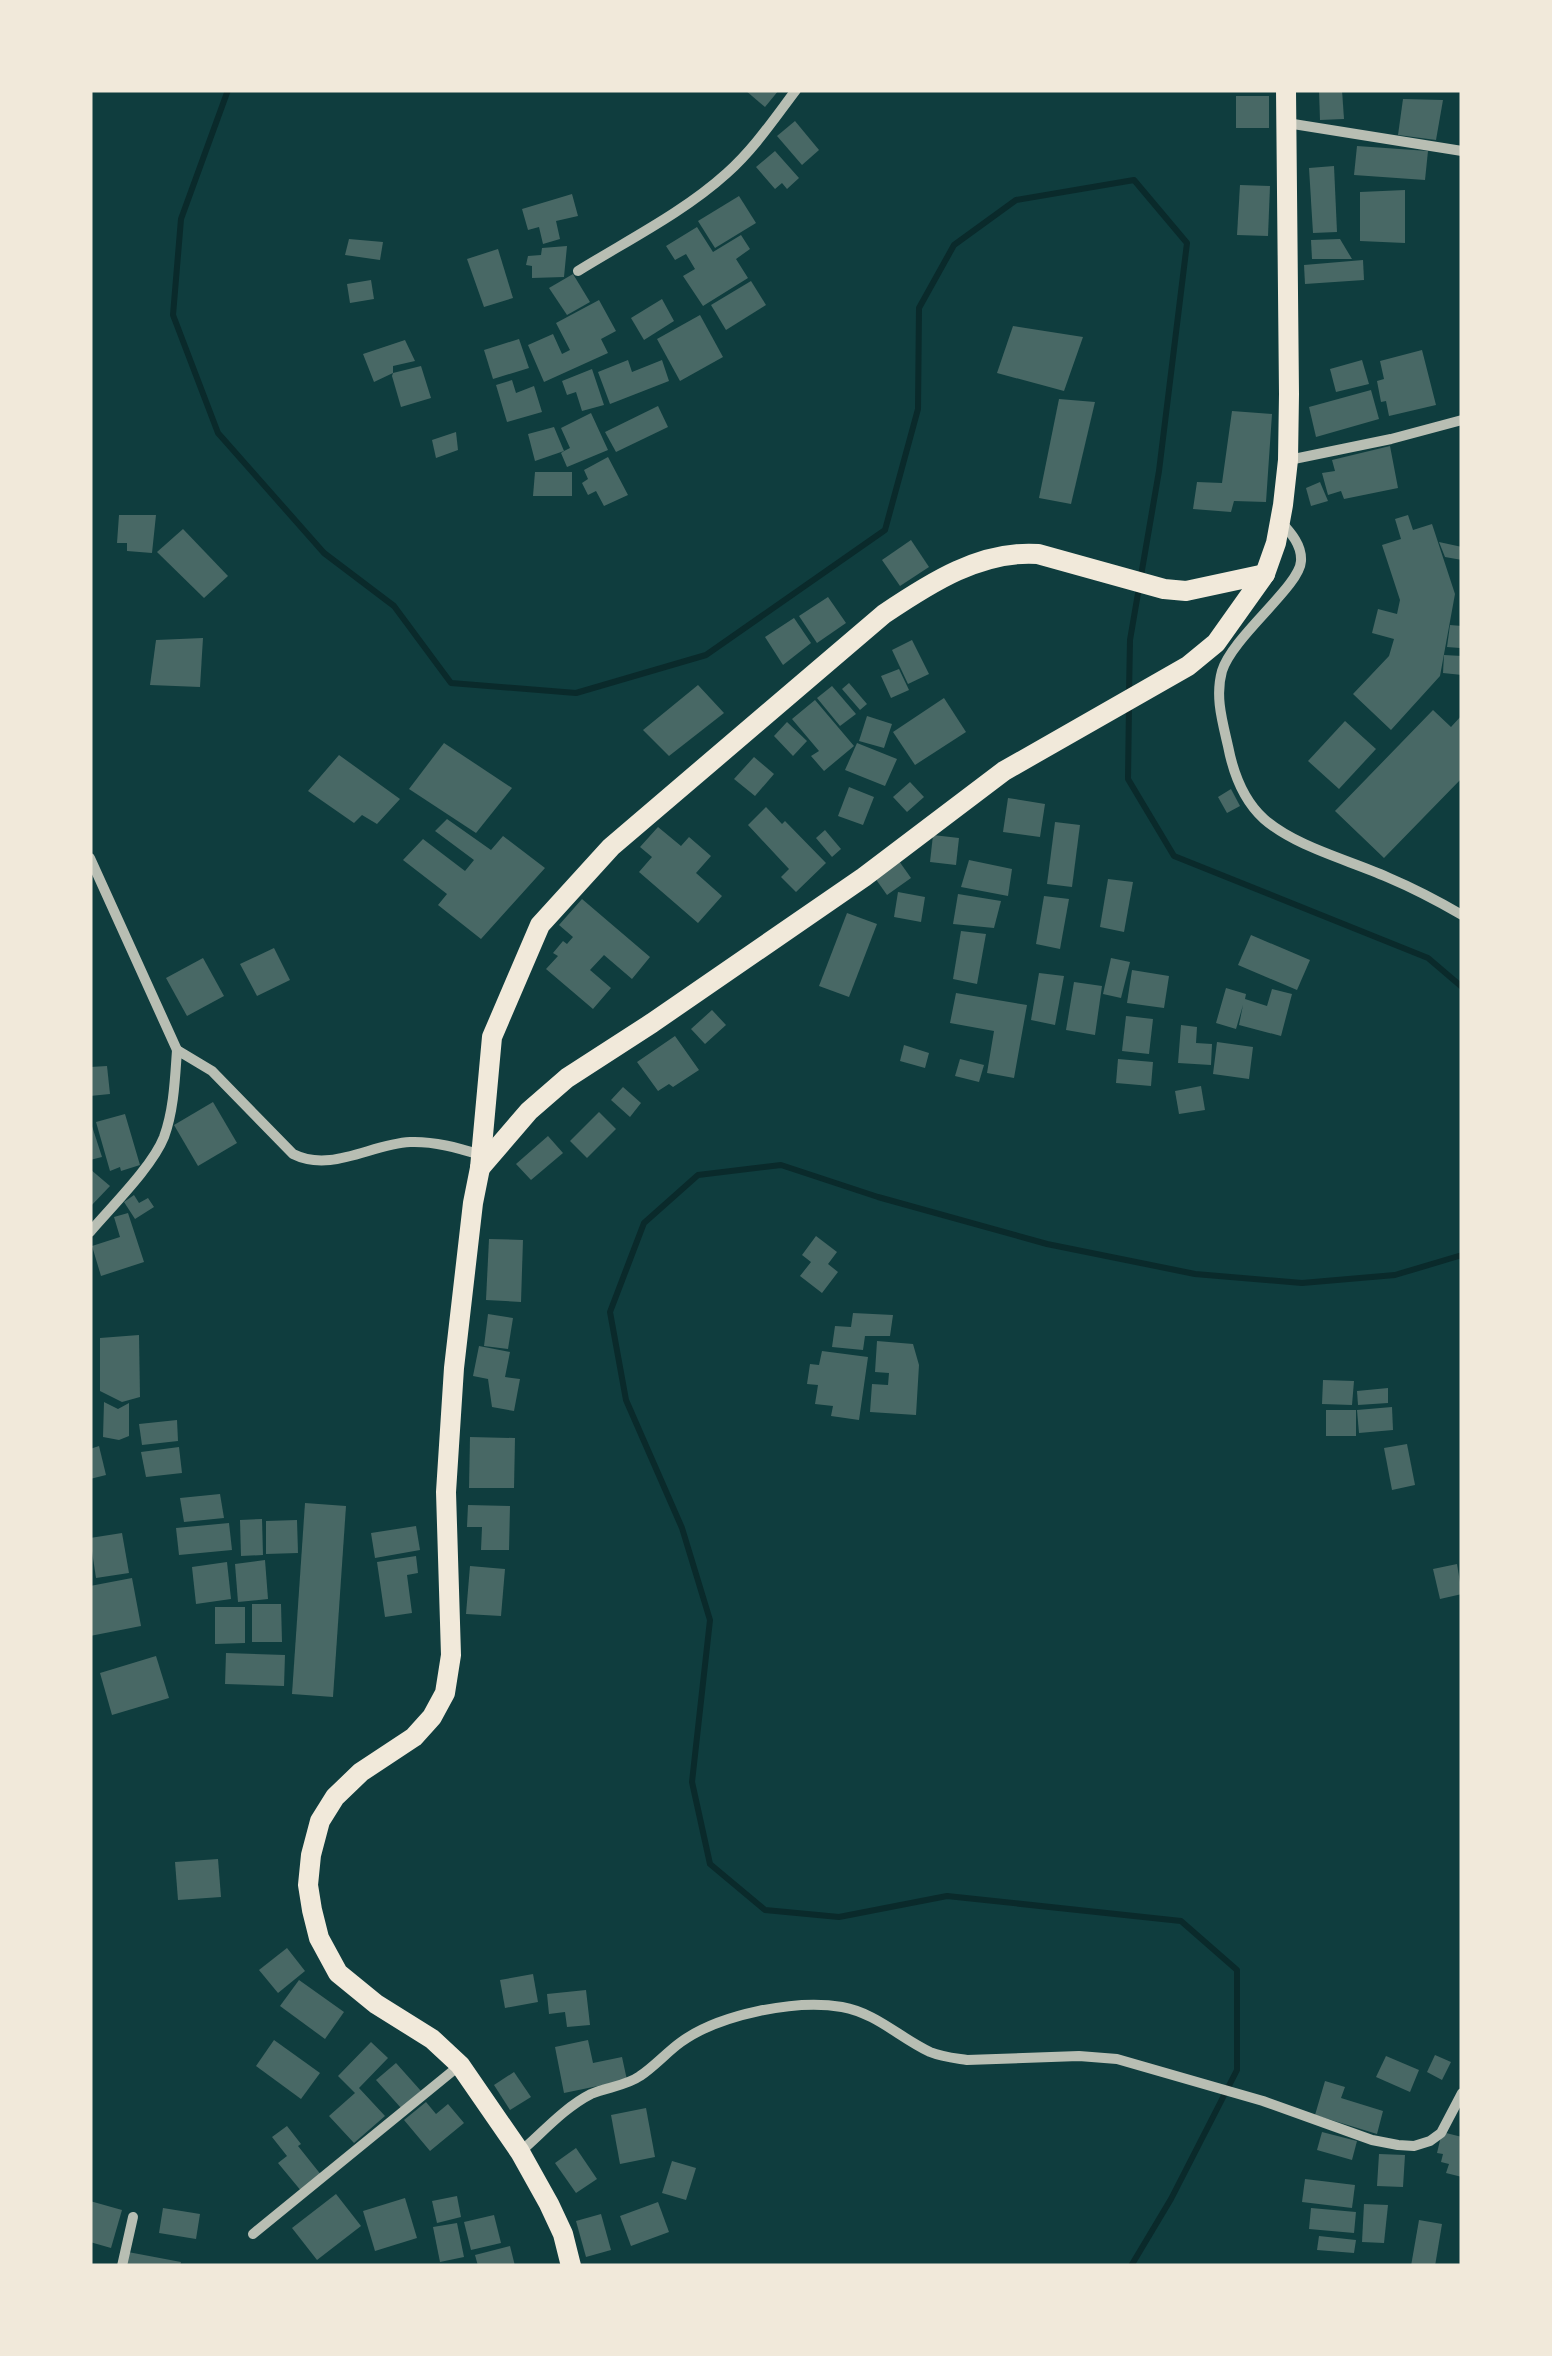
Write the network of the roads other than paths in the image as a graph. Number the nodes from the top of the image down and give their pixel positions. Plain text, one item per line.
1 (796, 90) edge
2 (1286, 90) edge
3 (1287, 123) junction
4 (1462, 151) edge
5 (578, 271) dead end
6 (1462, 420) edge
7 (1288, 460) junction
8 (1280, 522) junction
9 (1265, 574) junction
10 (90, 858) edge
11 (1462, 915) edge
12 (178, 1050) junction
13 (481, 1161) junction
14 (90, 1232) edge
15 (460, 2065) junction
16 (1462, 2093) edge
17 (520, 2152) junction
18 (133, 2216) dead end
19 (253, 2234) dead end
20 (122, 2266) edge
21 (571, 2266) edge

1 - 5 street
2 - 3 highway
3 - 4 street
3 - 7 highway
6 - 7 street
7 - 8 highway
8 - 9 highway
8 - 11 street
9 - 13 highway
9 - 13 highway
10 - 12 street
12 - 13 street
12 - 14 street
13 - 15 highway
15 - 17 highway
15 - 19 street
16 - 17 street
17 - 21 highway
18 - 20 street

